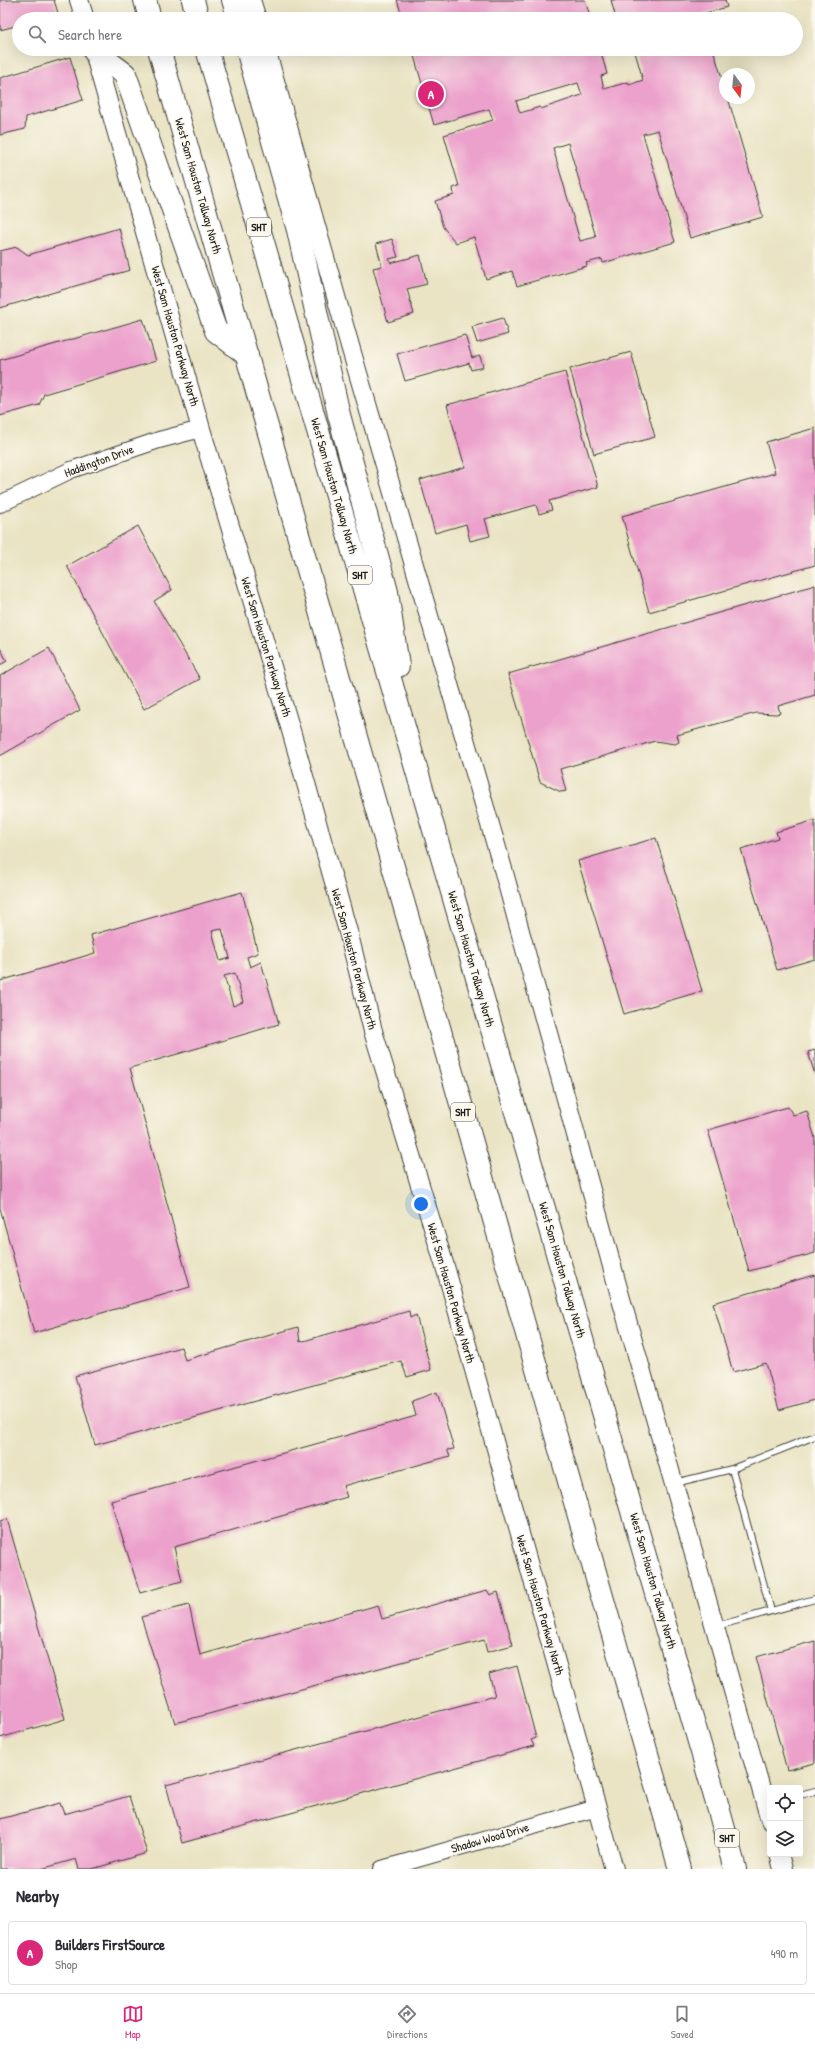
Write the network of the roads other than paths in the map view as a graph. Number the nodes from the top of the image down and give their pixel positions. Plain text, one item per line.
1 (79, 0) edge
2 (145, 0) edge
3 (193, 0) edge
4 (233, 0) edge
5 (251, 0) edge
6 (82, 12) edge
7 (148, 12) edge
8 (196, 12) edge
9 (237, 12) edge
10 (255, 12) edge
11 (95, 56) edge
12 (101, 56) edge
13 (161, 56) edge
14 (209, 56) edge
15 (249, 56) edge
16 (268, 56) edge
17 (247, 355) junction
18 (201, 429) junction
19 (0, 504) edge
20 (409, 744) junction
21 (815, 1436) edge
22 (732, 1469) junction
23 (675, 1483) junction
24 (815, 1599) edge
25 (771, 1611) junction
26 (715, 1626) junction
27 (815, 1791) edge
28 (803, 1794) edge
29 (767, 1802) edge
30 (718, 1807) junction
31 (597, 1808) junction
32 (780, 1857) edge
33 (382, 1869) edge
34 (614, 1869) edge
35 (680, 1869) edge
36 (735, 1869) edge
37 (740, 1869) edge
38 (784, 1869) edge

1 - 6 main road
2 - 7 highway
3 - 8 highway
4 - 9 highway
5 - 10 main road
11 - 18 main road, West Sam Houston Parkway North
12 - 17 highway
13 - 17 highway, West Sam Houston Tollway North / SHT
14 - 20 highway, West Sam Houston Tollway North / SHT
15 - 20 highway
16 - 23 main road
17 - 35 highway, West Sam Houston Tollway North / SHT
18 - 19 street, Haddington Drive
18 - 31 main road, West Sam Houston Parkway North
20 - 30 highway, West Sam Houston Tollway North / SHT
21 - 22 lane
22 - 23 lane
22 - 25 lane
23 - 26 main road
24 - 25 lane
25 - 26 lane
26 - 29 main road
27 - 28 lane
30 - 36 highway, West Sam Houston Tollway North / SHT
30 - 37 highway
31 - 33 street, Shadow Wood Drive
31 - 34 main road, West Sam Houston Parkway North
32 - 38 main road

